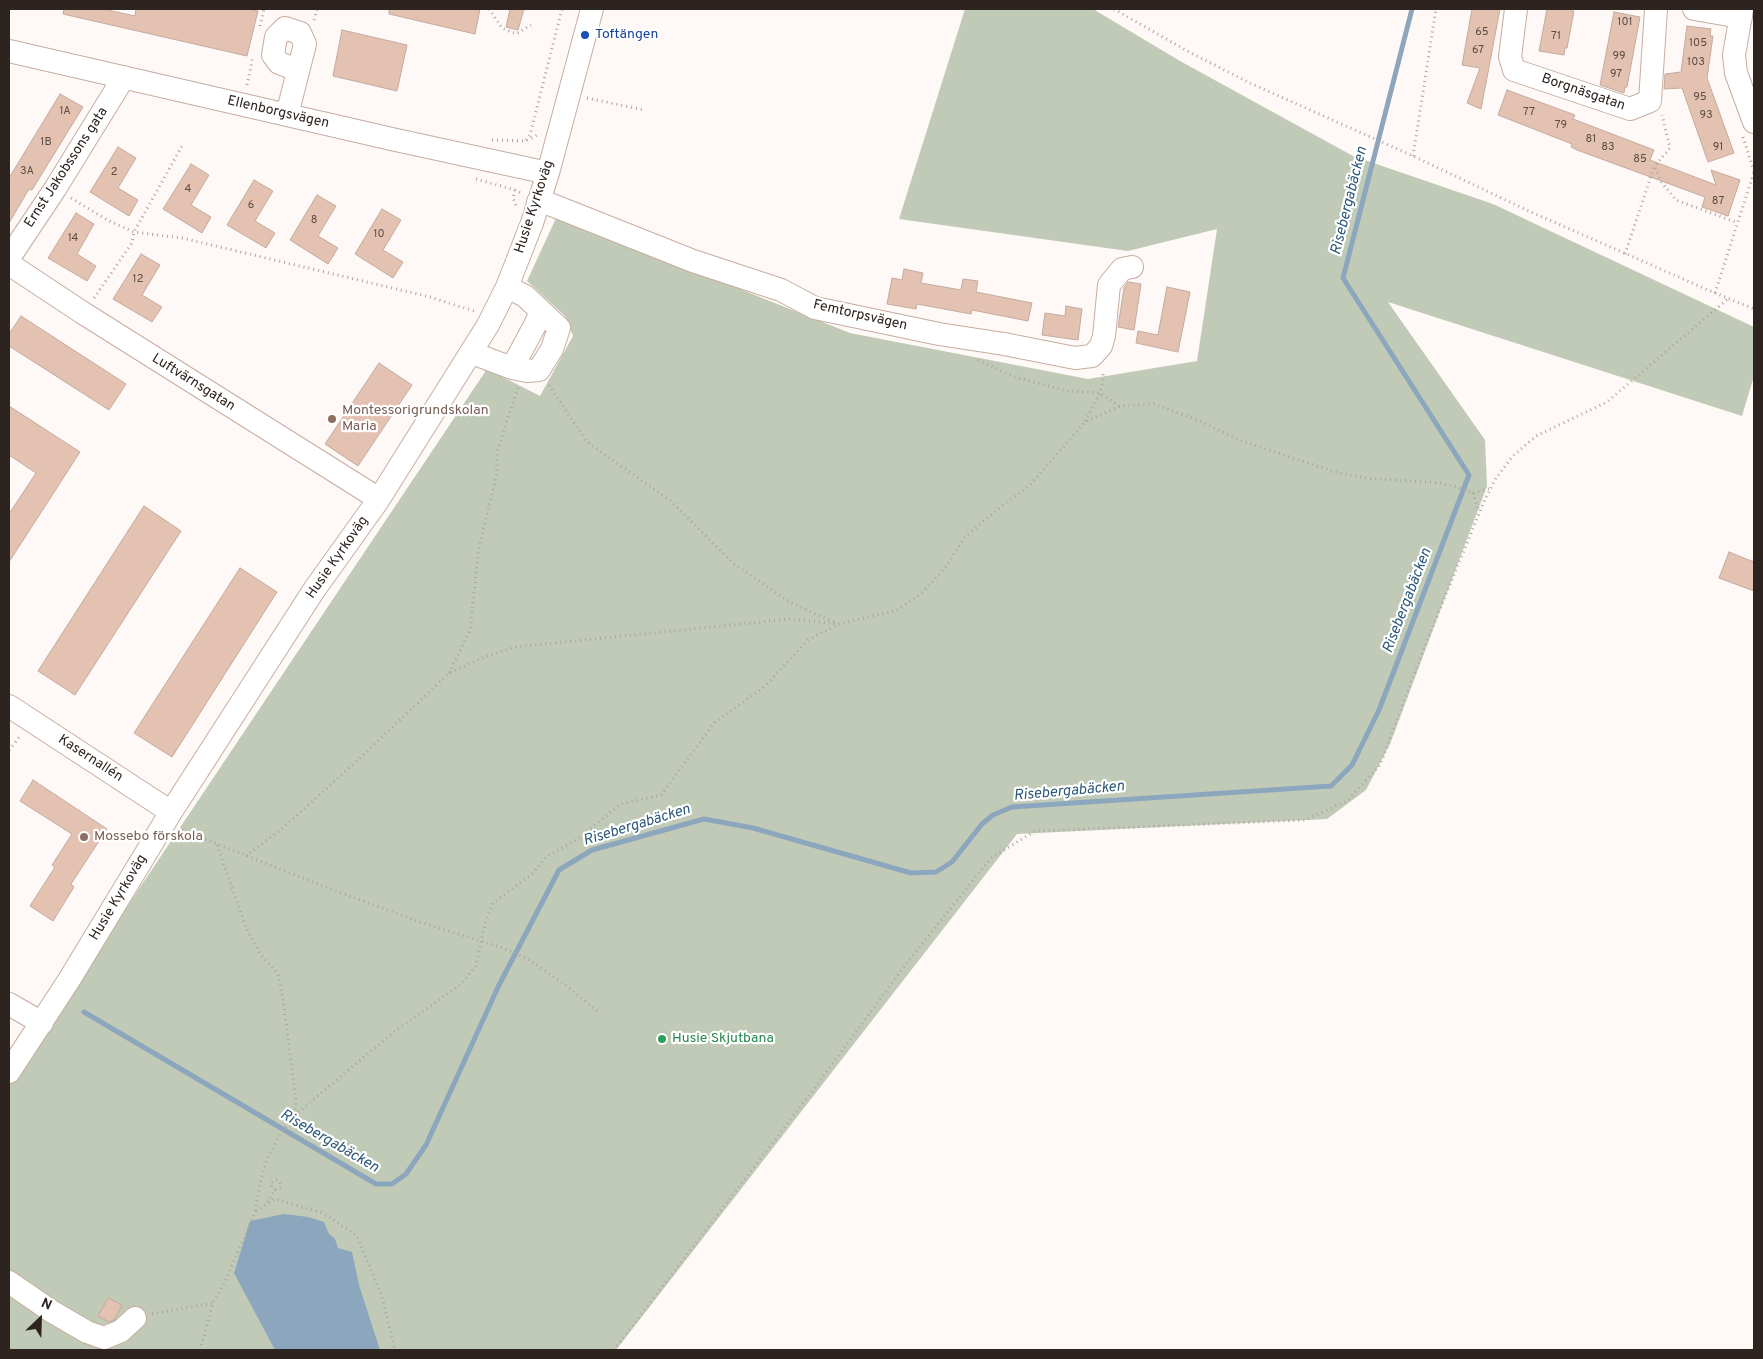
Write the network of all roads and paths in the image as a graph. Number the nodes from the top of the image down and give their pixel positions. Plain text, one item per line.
1 (489, 9) edge
2 (562, 9) edge
3 (592, 9) edge
4 (1114, 9) edge
5 (1436, 9) edge
6 (1516, 9) edge
7 (1656, 9) edge
8 (1694, 9) edge
9 (1741, 13) edge
10 (531, 25) dead end
11 (9, 51) edge
12 (298, 70) dead end
13 (124, 77) junction
14 (569, 94) junction
15 (1650, 101) junction
16 (644, 110) dead end
17 (288, 115) junction
18 (1754, 122) edge
19 (544, 132) dead end
20 (182, 146) dead end
21 (1413, 156) junction
22 (1654, 168) junction
23 (1754, 172) edge
24 (548, 173) junction
25 (55, 188) junction
26 (538, 202) junction
27 (1738, 223) junction
28 (134, 232) junction
29 (1625, 254) junction
30 (9, 258) edge
31 (9, 264) edge
32 (1132, 267) dead end
33 (507, 287) junction
34 (1715, 293) junction
35 (1729, 298) junction
36 (1754, 309) edge
37 (83, 313) junction
38 (479, 313) dead end
39 (1101, 346) junction
40 (472, 353) junction
41 (971, 356) dead end
42 (526, 370) junction
43 (1100, 393) junction
44 (1120, 406) junction
45 (1085, 422) junction
46 (1491, 488) junction
47 (1473, 493) junction
48 (379, 499) junction
49 (1480, 512) junction
50 (839, 624) junction
51 (449, 673) junction
52 (9, 706) edge
53 (168, 817) junction
54 (217, 845) junction
55 (246, 856) junction
56 (481, 942) junction
57 (9, 1004) edge
58 (600, 1013) dead end
59 (42, 1023) junction
60 (9, 1072) edge
61 (294, 1116) junction
62 (275, 1190) junction
63 (265, 1205) junction
64 (255, 1212) junction
65 (9, 1282) edge
66 (213, 1303) junction
67 (135, 1318) joint
68 (104, 1344) edge
69 (200, 1350) edge
70 (395, 1350) edge
71 (614, 1350) edge

1 - 10 path
2 - 19 path
3 - 14 street, Husie Kyrkoväg
4 - 21 path
5 - 21 path
6 - 15 street, Borgnäsgatan
7 - 15 street
8 - 9 street
9 - 18 street
11 - 13 street, Ellenborgsvägen
12 - 17 street
13 - 17 street, Ellenborgsvägen
13 - 25 street, Ernst Jakobssons gata
14 - 16 path
14 - 24 street, Husie Kyrkoväg
15 - 22 path
17 - 24 street, Ellenborgsvägen
20 - 28 path
21 - 29 path
22 - 27 path
22 - 29 path
23 - 27 path
24 - 26 street, Husie Kyrkoväg
25 - 28 path
25 - 30 street, Ernst Jakobssons gata
26 - 33 street, Husie Kyrkoväg
26 - 39 street, Femtorpsvägen
27 - 34 path
28 - 37 path
28 - 38 path
29 - 34 path
31 - 37 street, Luftvärnsgatan
32 - 39 street
33 - 40 street, Husie Kyrkoväg
33 - 42 street
34 - 35 path
35 - 36 path
35 - 46 path
37 - 48 street, Luftvärnsgatan
39 - 43 path
40 - 42 street
40 - 48 street, Husie Kyrkoväg
41 - 43 path
42 - 50 path
42 - 51 path
43 - 44 path
43 - 45 path
44 - 45 path
44 - 47 path
45 - 50 path
46 - 47 path
46 - 49 path
47 - 49 path
48 - 53 street, Husie Kyrkoväg
49 - 71 path
50 - 51 path
50 - 56 path
51 - 55 path
52 - 53 street, Kasernallén
53 - 54 path
53 - 59 street, Husie Kyrkoväg
54 - 55 path
54 - 61 path
55 - 56 path
56 - 58 path
56 - 61 path
57 - 59 street
59 - 60 street, Husie Kyrkoväg
61 - 64 path
62 - 62 path
62 - 63 path
63 - 64 path
63 - 70 path
64 - 66 path
65 - 68 street
66 - 67 path
66 - 69 path
67 - 68 street

